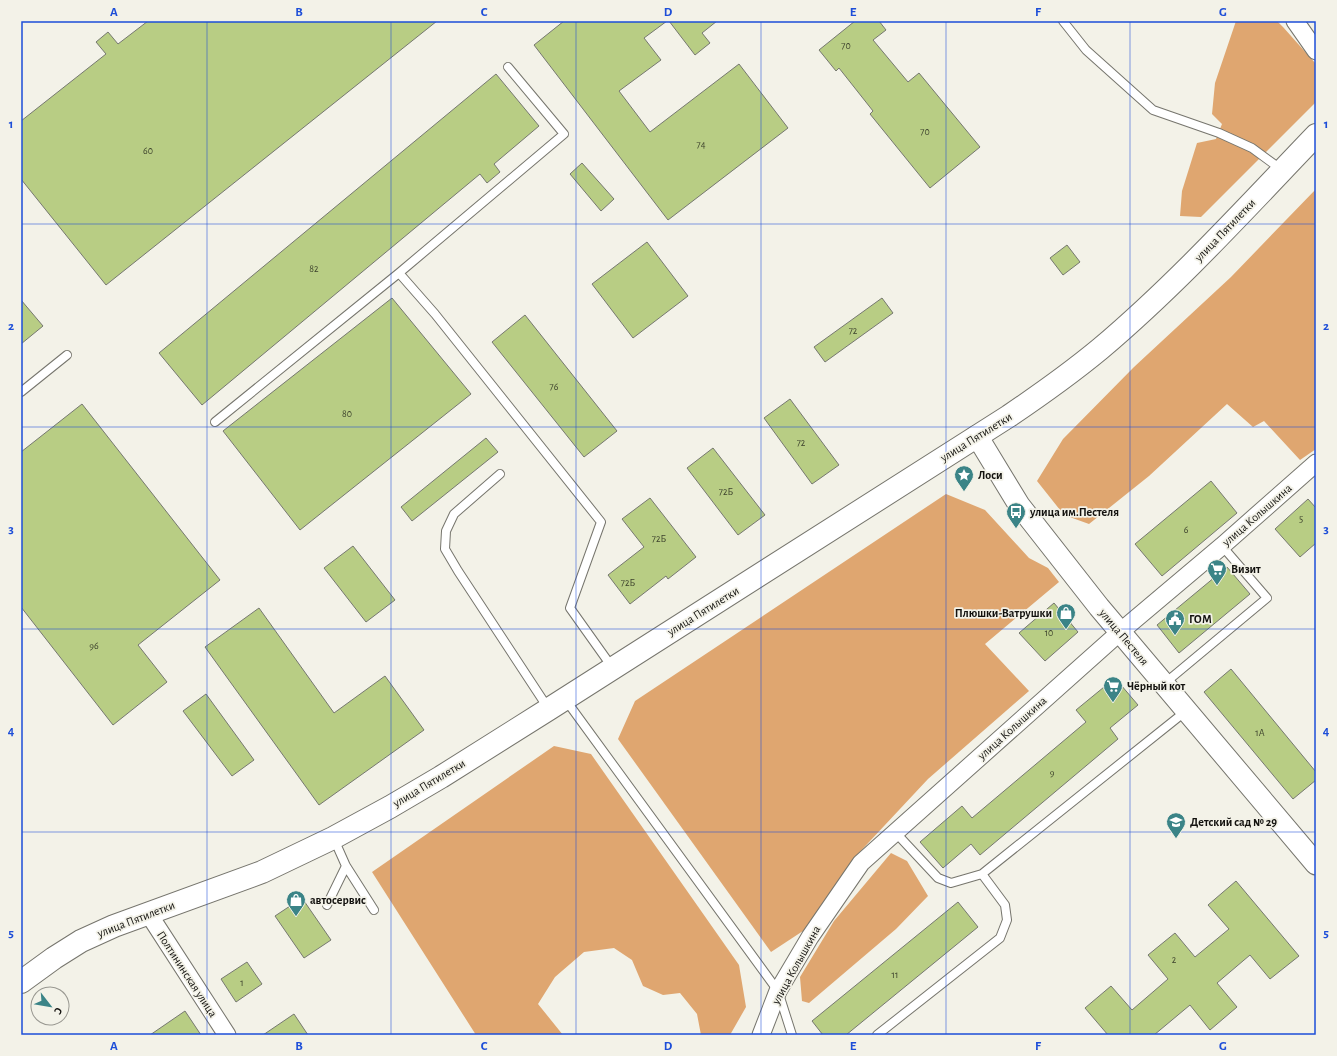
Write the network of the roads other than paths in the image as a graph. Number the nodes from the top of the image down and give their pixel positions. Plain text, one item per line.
1 (1063, 21) edge
2 (1295, 21) edge
3 (1316, 51) edge
4 (508, 67) dead end
5 (1316, 135) edge
6 (1282, 170) junction
7 (399, 273) junction
8 (67, 355) dead end
9 (21, 392) edge
10 (215, 422) dead end
11 (977, 436) junction
12 (1316, 463) edge
13 (500, 474) dead end
14 (1222, 546) junction
15 (1120, 632) junction
16 (613, 668) junction
17 (1164, 684) junction
18 (557, 704) junction
19 (1186, 710) junction
20 (895, 832) junction
21 (333, 838) junction
22 (1316, 864) edge
23 (346, 866) junction
24 (982, 874) junction
25 (326, 905) dead end
26 (374, 910) dead end
27 (148, 913) junction
28 (21, 982) edge
29 (778, 991) junction
30 (227, 1035) edge
31 (761, 1035) edge
32 (792, 1035) edge
33 (877, 1035) edge

1 - 6 lane
2 - 3 street
4 - 7 lane
5 - 6 main road, улица Пятилетки
6 - 11 main road, улица Пятилетки
7 - 10 lane
7 - 16 lane
8 - 9 lane
11 - 15 street, улица Пестеля
11 - 16 main road, улица Пятилетки
12 - 14 street, улица Колышкина
13 - 18 lane
14 - 15 street, улица Колышкина
14 - 17 lane
15 - 17 street, улица Пестеля
15 - 20 street, улица Колышкина
16 - 18 main road, улица Пятилетки
17 - 19 street, улица Пестеля
18 - 21 main road, улица Пятилетки
18 - 29 lane
19 - 22 street, улица Пестеля
19 - 24 lane
20 - 24 lane
20 - 29 street, улица Колышкина
21 - 23 lane
21 - 27 main road, улица Пятилетки
23 - 25 lane
23 - 26 lane
24 - 33 lane
27 - 28 main road, улица Пятилетки
27 - 30 street, Полтининская улица
29 - 31 street, улица Колышкина
29 - 32 lane

